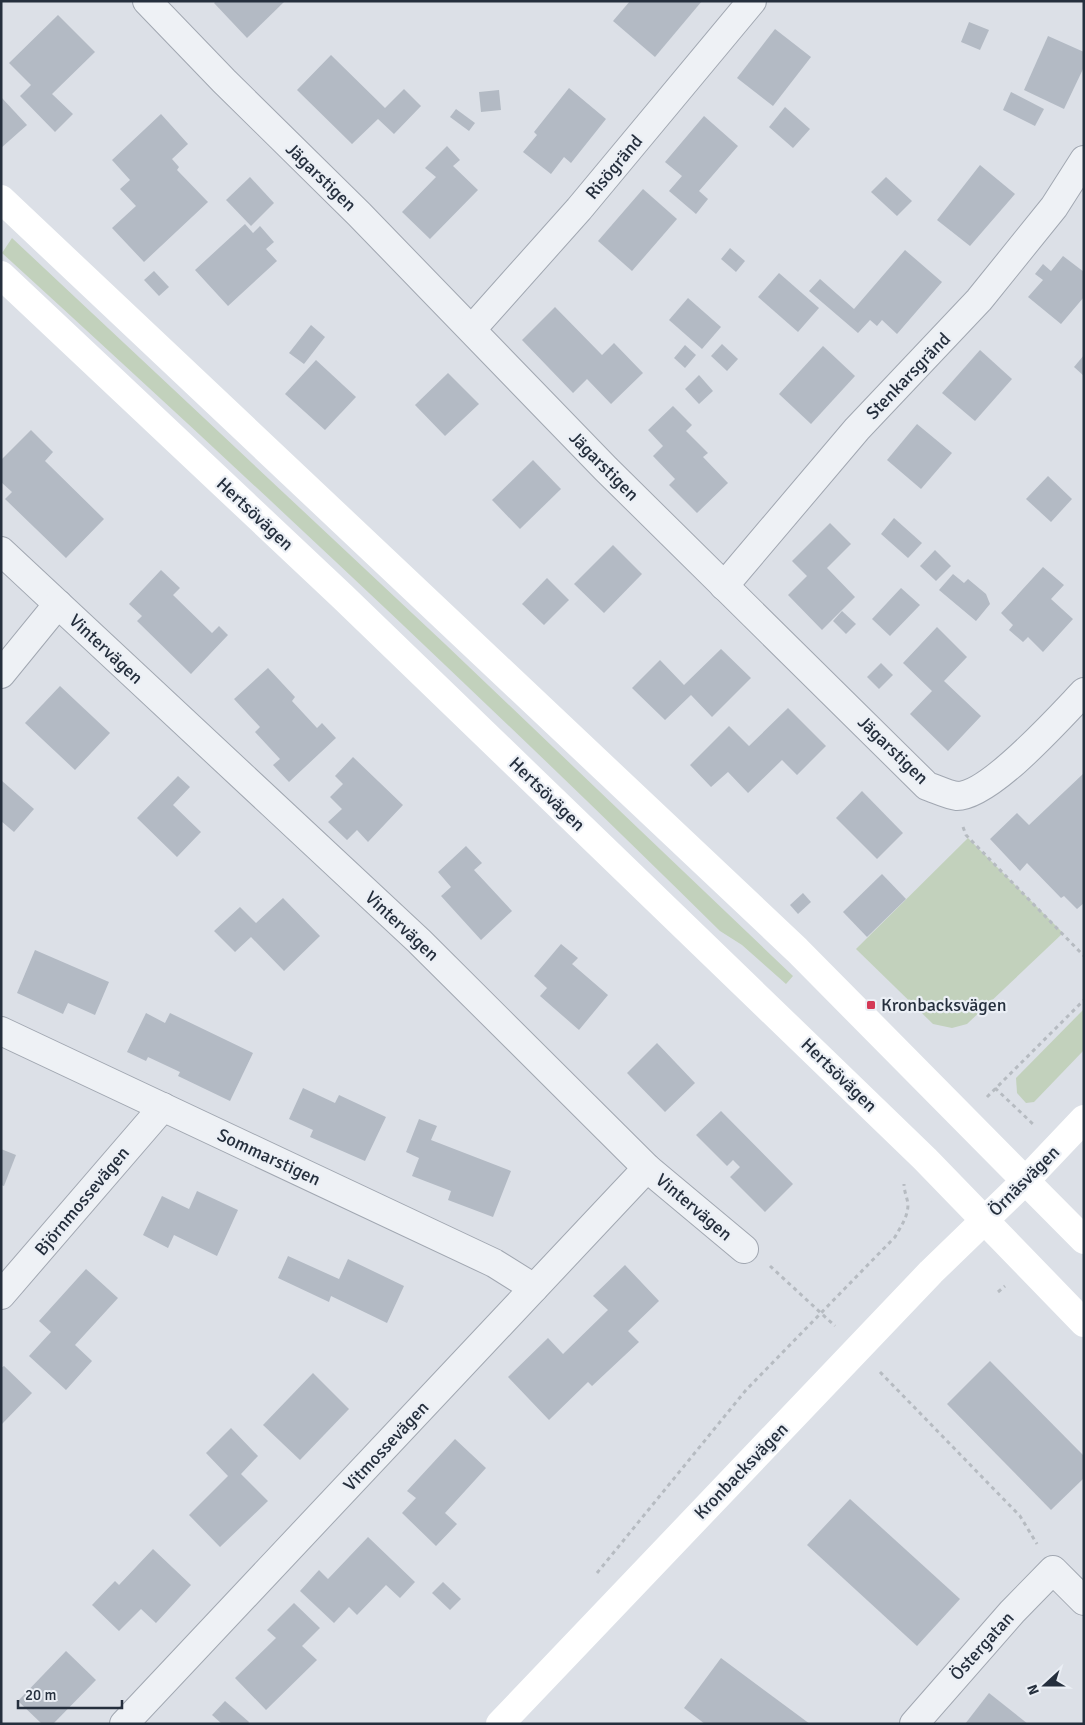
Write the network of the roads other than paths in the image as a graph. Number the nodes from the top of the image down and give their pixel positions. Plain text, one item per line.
1 (147, 1) edge
2 (752, 1) edge
3 (1084, 160) edge
4 (1, 199) edge
5 (1, 275) edge
6 (472, 329) junction
7 (1, 551) edge
8 (724, 586) junction
9 (58, 604) junction
10 (1, 674) edge
11 (1084, 692) edge
12 (1, 1031) edge
13 (163, 1107) junction
14 (1084, 1119) edge
15 (647, 1168) junction
16 (1025, 1181) junction
17 (984, 1220) junction
18 (1084, 1240) edge
19 (744, 1249) road end
20 (534, 1288) junction
21 (1, 1295) edge
22 (1084, 1323) edge
23 (1084, 1601) edge
24 (124, 1724) edge
25 (500, 1724) edge
26 (914, 1724) edge

1 - 6 street, Jägarstigen
2 - 6 street, Risögränd
3 - 8 street, Stenkarsgränd
4 - 16 main road
5 - 17 main road, Hertsövägen
6 - 8 street, Jägarstigen
7 - 9 street, Vintervägen
8 - 11 street, Jägarstigen
9 - 10 street
9 - 15 street, Vintervägen
12 - 13 street, Sommarstigen
13 - 20 street, Sommarstigen
13 - 21 street, Björnmossevägen
14 - 16 main road, Örnäsvägen
15 - 19 street, Vintervägen
15 - 20 street, Vitmossevägen
16 - 17 main road, Örnäsvägen
16 - 18 main road
17 - 22 main road, Hertsövägen
17 - 25 main road, Kronbacksvägen
20 - 24 street, Vitmossevägen
23 - 26 street, Östergatan

